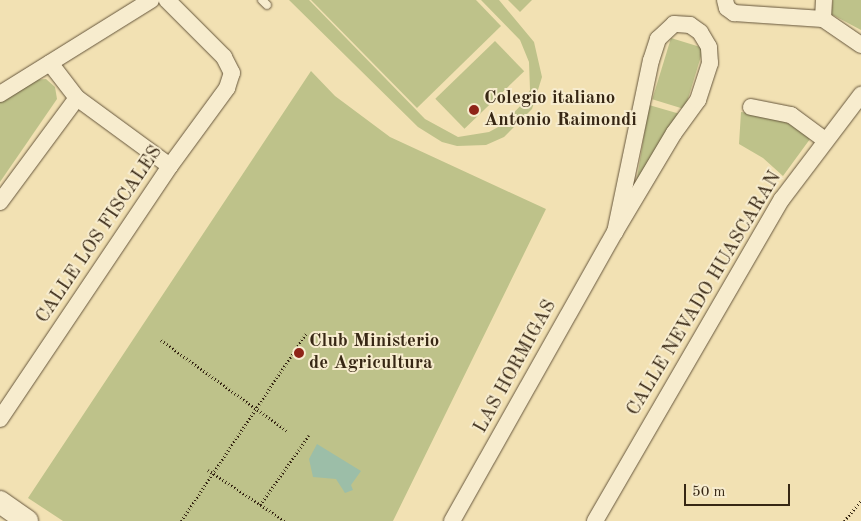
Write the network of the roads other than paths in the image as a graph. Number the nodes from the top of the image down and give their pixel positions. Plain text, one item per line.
1 (151, 0) edge
2 (167, 0) edge
3 (824, 0) edge
4 (726, 4) edge
5 (823, 19) junction
6 (861, 45) edge
7 (50, 63) junction
8 (0, 94) edge
9 (861, 95) edge
10 (77, 98) junction
11 (751, 107) dead end
12 (825, 140) junction
13 (170, 166) junction
14 (0, 202) edge
15 (615, 232) junction
16 (2, 413) edge
17 (452, 521) edge
18 (595, 521) edge

1 - 7 street
2 - 13 street, CALLE LOS FISCALES
3 - 5 street
4 - 5 street
5 - 6 street
7 - 8 street
7 - 10 street
9 - 12 street, CALLE NEVADO HUASCARAN
10 - 13 street
10 - 14 street
11 - 12 street
12 - 18 street, CALLE NEVADO HUASCARAN
13 - 16 street, CALLE LOS FISCALES
15 - 15 street, LAS HORMIGAS
15 - 17 street, LAS HORMIGAS

